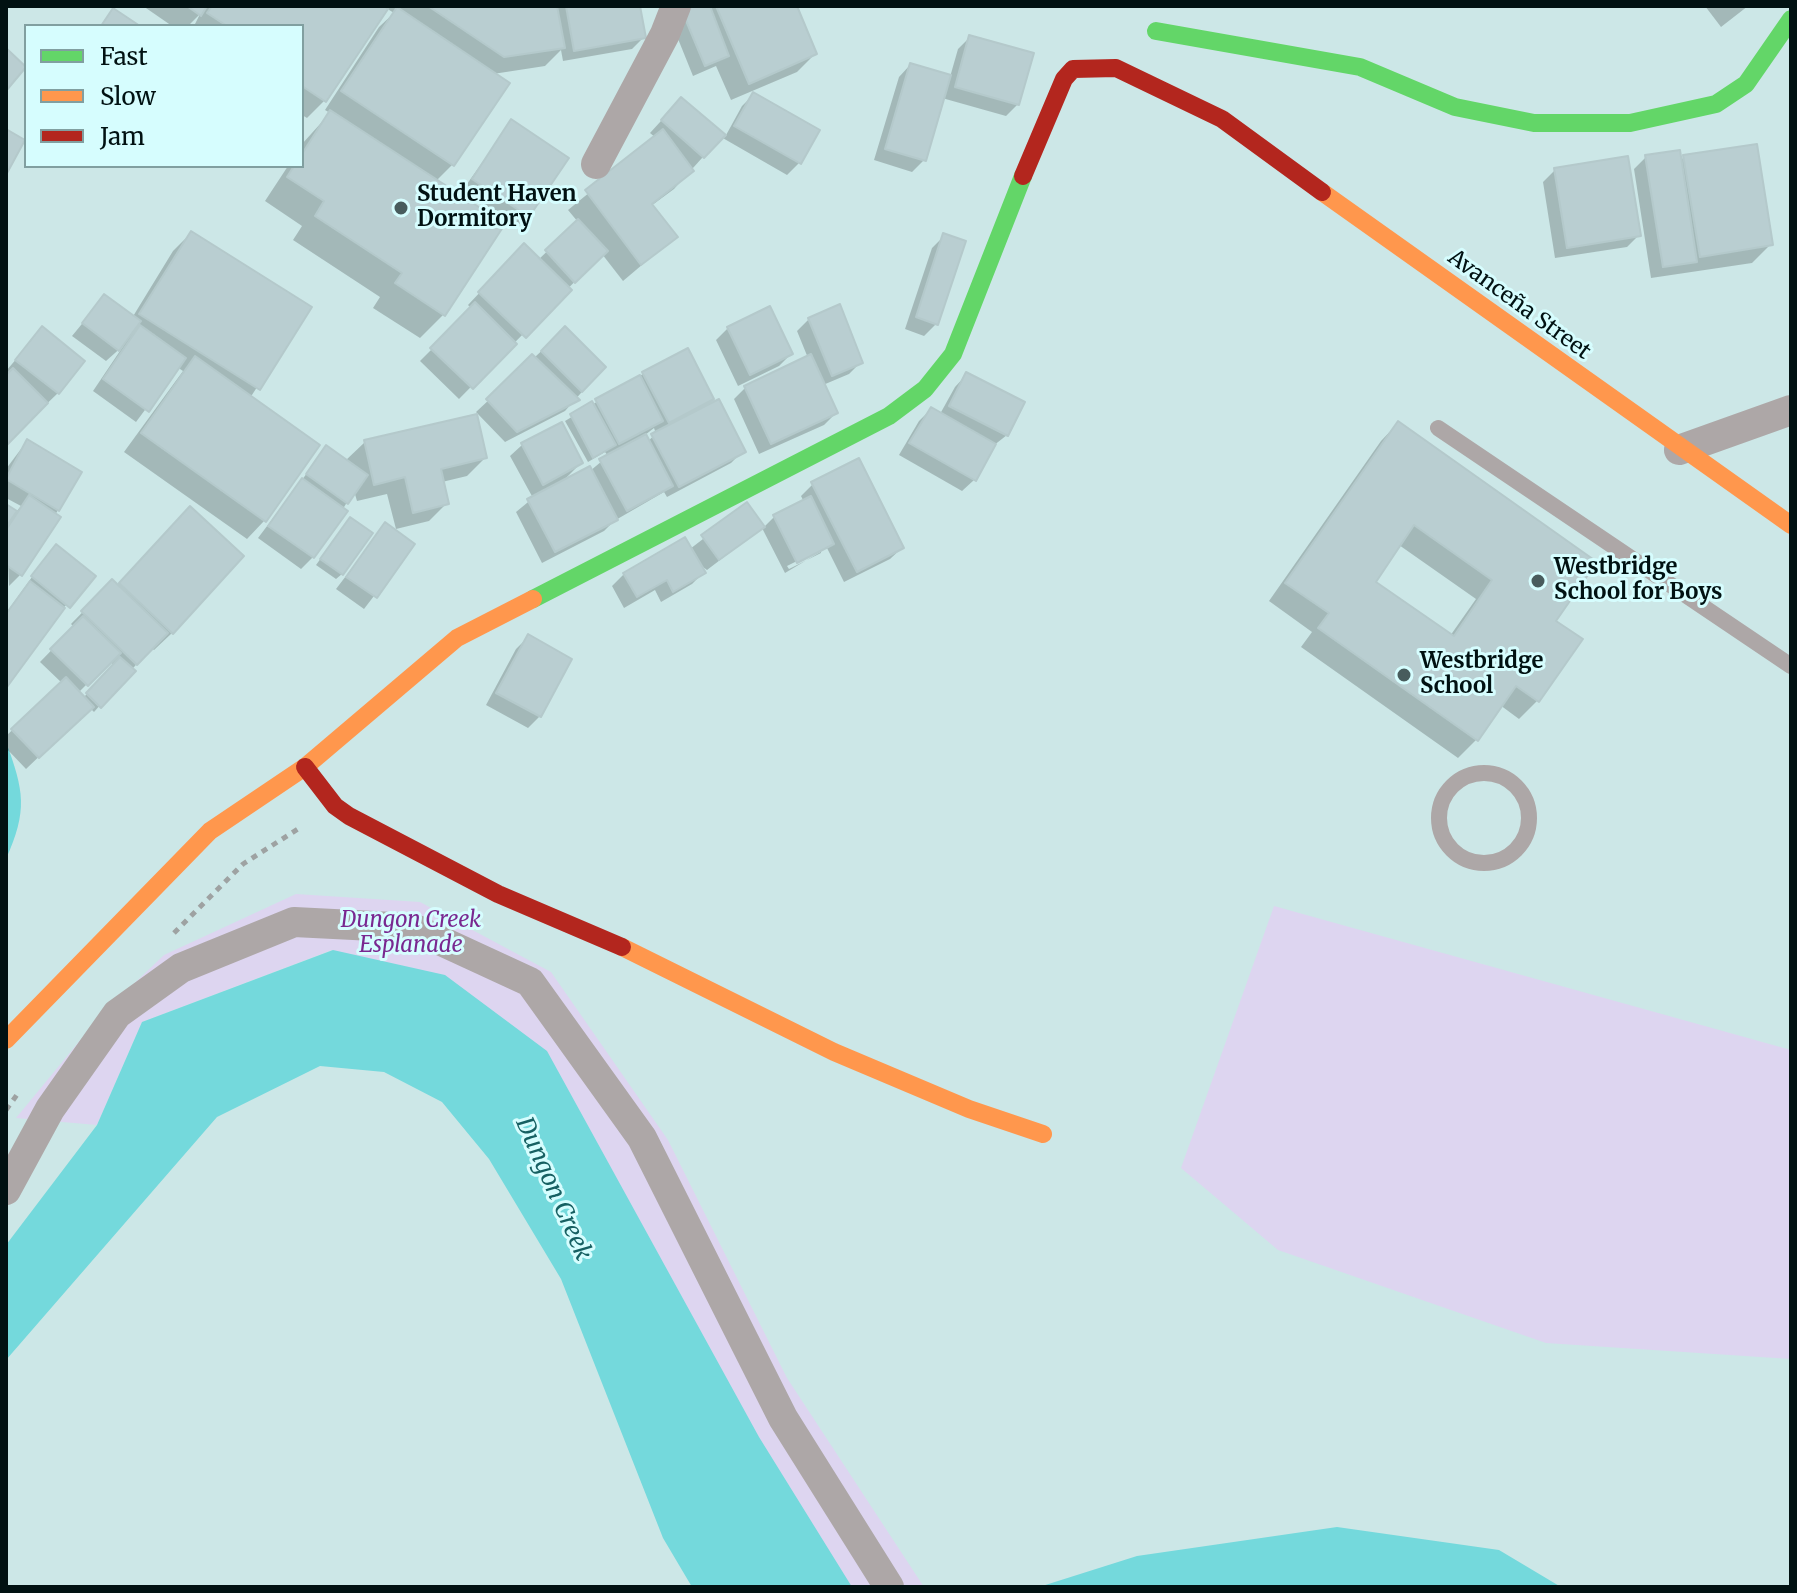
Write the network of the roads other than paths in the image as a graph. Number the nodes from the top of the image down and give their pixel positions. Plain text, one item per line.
1 (676, 6) edge
2 (1791, 19) edge
3 (1171, 53) dead end
4 (1195, 87) dead end
5 (1222, 119) junction
6 (596, 164) dead end
7 (1791, 410) edge
8 (1438, 428) dead end
9 (1679, 450) junction
10 (1791, 525) edge
11 (1791, 666) edge
12 (305, 767) junction
13 (1493, 862) joint
14 (6, 1040) edge
15 (1043, 1134) dead end
16 (6, 1190) edge
17 (889, 1587) edge

1 - 6 street
2 - 3 street
4 - 5 street
5 - 9 street, Avanceña Street
5 - 12 street
7 - 9 street
8 - 11 lane
9 - 10 street, Avanceña Street
12 - 14 street
12 - 15 street
13 - 13 lane
16 - 17 street

